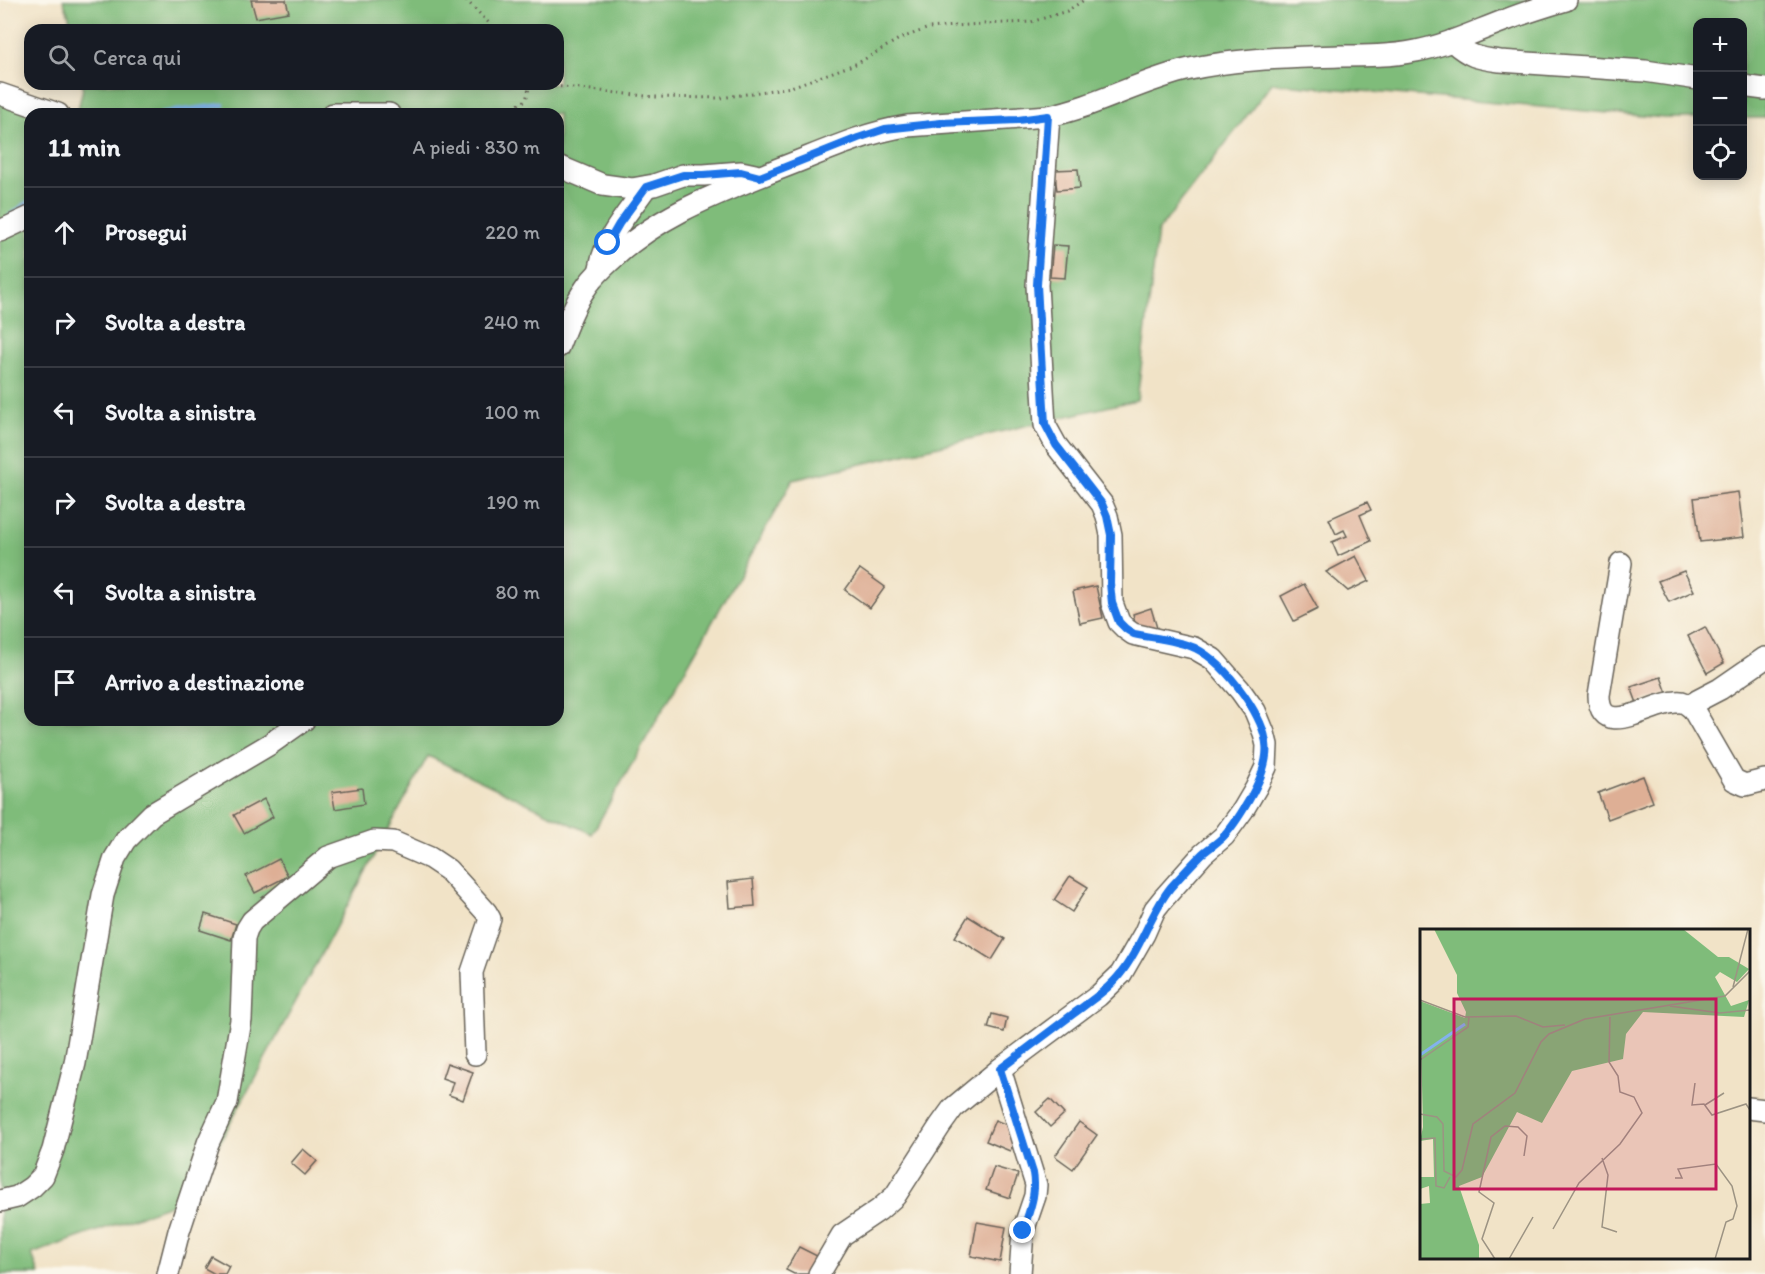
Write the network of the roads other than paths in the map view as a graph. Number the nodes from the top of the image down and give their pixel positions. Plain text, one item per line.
1 (1566, 0) edge
2 (1452, 41) junction
3 (1693, 78) edge
4 (1747, 87) edge
5 (1765, 89) edge
6 (0, 94) edge
7 (41, 108) edge
8 (1048, 116) junction
9 (564, 169) edge
10 (760, 177) junction
11 (646, 187) junction
12 (24, 220) edge
13 (0, 231) edge
14 (599, 272) junction
15 (564, 332) edge
16 (1621, 563) dead end
17 (1765, 658) edge
18 (1693, 709) junction
19 (296, 726) edge
20 (1765, 780) edge
21 (474, 1054) dead end
22 (1000, 1069) junction
23 (1750, 1108) edge
24 (1765, 1110) edge
25 (0, 1201) edge
26 (168, 1274) edge
27 (819, 1274) edge
28 (1020, 1274) edge

1 - 2 street
2 - 3 street
2 - 8 street
4 - 5 street
6 - 7 street
8 - 10 street
8 - 22 street
9 - 11 street
10 - 11 street
10 - 14 street
11 - 14 street
12 - 13 street
14 - 15 street
16 - 18 street
17 - 18 street
18 - 20 street
19 - 25 street
21 - 26 street
22 - 27 street
22 - 28 street
23 - 24 street

